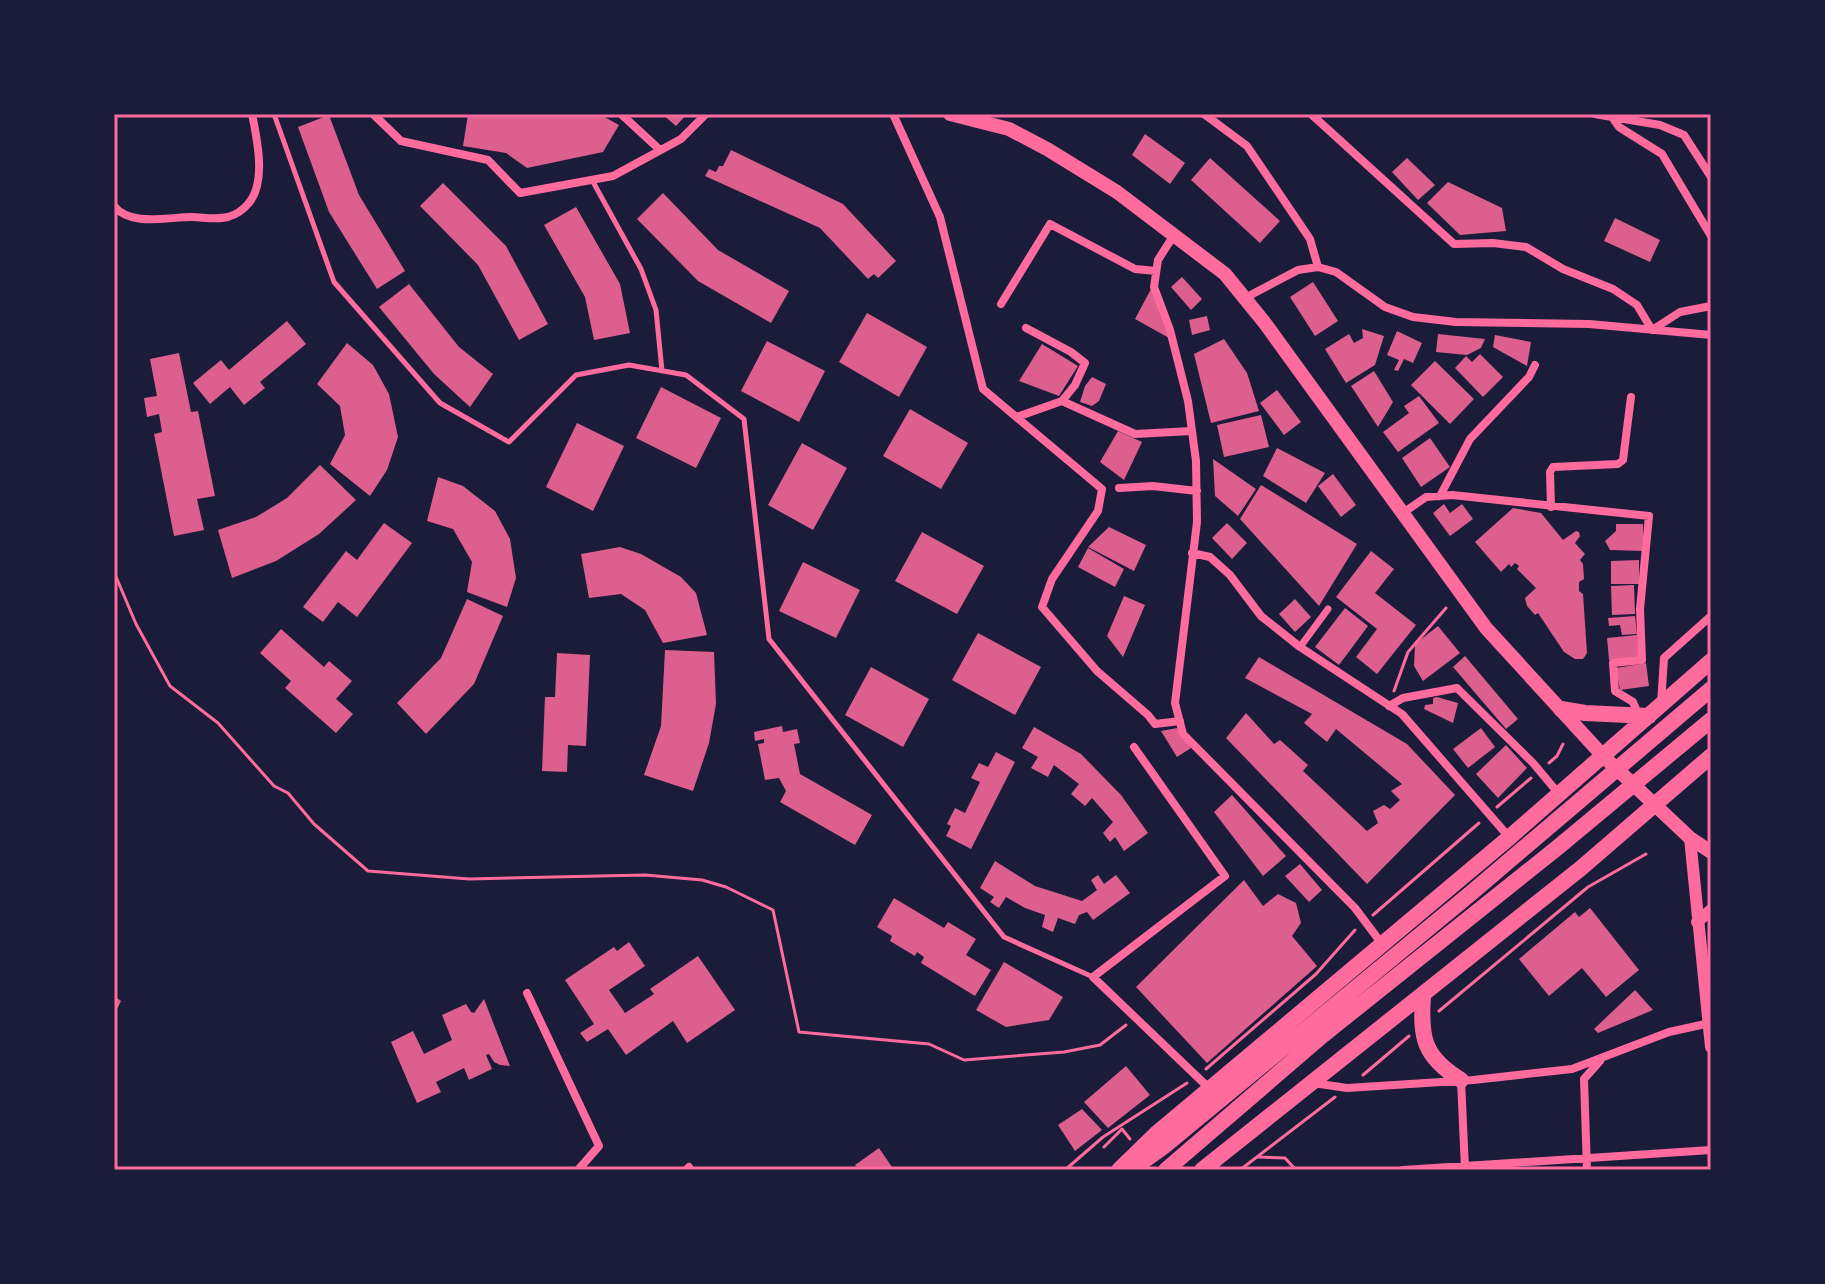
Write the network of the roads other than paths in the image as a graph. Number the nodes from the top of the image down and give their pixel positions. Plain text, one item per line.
1 (252, 114) edge
2 (274, 114) edge
3 (373, 114) edge
4 (621, 114) edge
5 (706, 114) edge
6 (893, 114) edge
7 (950, 114) edge
8 (1204, 114) edge
9 (1311, 114) edge
10 (1595, 114) edge
11 (1612, 117) junction
12 (660, 150) junction
13 (1711, 177) edge
14 (592, 180) junction
15 (114, 206) edge
16 (1174, 235) junction
17 (1711, 236) edge
18 (1318, 267) junction
19 (1156, 271) junction
20 (1245, 298) junction
21 (1001, 304) dead end
22 (1711, 306) edge
23 (1026, 328) dead end
24 (1652, 330) junction
25 (1711, 335) edge
26 (1535, 365) dead end
27 (662, 371) junction
28 (1631, 397) dead end
29 (1062, 401) junction
30 (1017, 417) junction
31 (1192, 431) junction
32 (1119, 488) dead end
33 (1197, 491) junction
34 (1440, 496) junction
35 (1551, 507) junction
36 (1403, 513) junction
37 (1192, 553) junction
38 (1328, 609) dead end
39 (1711, 616) edge
40 (1300, 647) junction
41 (1711, 661) edge
42 (1711, 689) edge
43 (1389, 706) junction
44 (1561, 709) junction
45 (1650, 712) junction
46 (1711, 720) edge
47 (1180, 721) junction
48 (1134, 747) dead end
49 (1711, 756) edge
50 (1604, 757) junction
51 (1559, 794) junction
52 (1655, 805) junction
53 (1535, 815) junction
54 (1510, 837) junction
55 (1690, 838) junction
56 (1711, 852) edge
57 (1580, 869) junction
58 (1475, 901) junction
59 (1711, 910) edge
60 (1697, 922) junction
61 (1382, 945) junction
62 (1093, 977) junction
63 (527, 993) dead end
64 (1423, 996) junction
65 (1710, 1024) edge
66 (1711, 1047) edge
67 (1602, 1059) junction
68 (1461, 1080) junction
69 (1312, 1082) junction
70 (1210, 1089) junction
71 (1711, 1150) edge
72 (1586, 1158) junction
73 (1465, 1168) edge
74 (578, 1170) edge
75 (1119, 1170) edge
76 (1131, 1170) edge
77 (1166, 1170) edge
78 (1202, 1170) edge
79 (1403, 1170) edge
80 (1587, 1170) edge

1 - 15 street
2 - 27 lane
3 - 14 street
4 - 12 street
5 - 12 street
6 - 30 street
7 - 16 main road
8 - 18 street
9 - 24 street
10 - 11 street
11 - 13 street
11 - 17 street
12 - 14 street
14 - 27 lane
16 - 19 street
16 - 20 main road
18 - 20 street
18 - 24 street
19 - 21 street
19 - 31 street
20 - 36 main road
22 - 24 street
23 - 29 street
24 - 25 street
26 - 34 street
27 - 62 lane
28 - 35 street
29 - 30 street
29 - 31 street
30 - 47 street
31 - 33 street
32 - 33 street
33 - 37 street
34 - 35 street
34 - 36 street
35 - 45 street
36 - 44 main road
37 - 40 street
37 - 47 street
38 - 40 street
39 - 45 street
40 - 43 street
41 - 45 main road
42 - 58 main road
43 - 51 street
43 - 54 street
44 - 45 main road
44 - 50 main road
45 - 50 main road
46 - 58 main road
47 - 61 street
48 - 62 street
49 - 52 main road
50 - 51 main road
50 - 52 main road
51 - 53 main road
52 - 55 main road
52 - 57 main road
53 - 54 main road
53 - 57 main road
54 - 61 main road
55 - 56 main road
55 - 60 street
57 - 64 main road
58 - 76 main road
58 - 77 main road
59 - 60 street
60 - 65 street
61 - 70 main road
62 - 70 street
63 - 74 street
64 - 68 main road
64 - 69 main road
65 - 66 street
65 - 67 street
67 - 68 street
67 - 72 street
68 - 69 street
68 - 73 street
69 - 78 main road
70 - 75 main road
71 - 72 street
72 - 73 street
72 - 80 street
73 - 79 street

